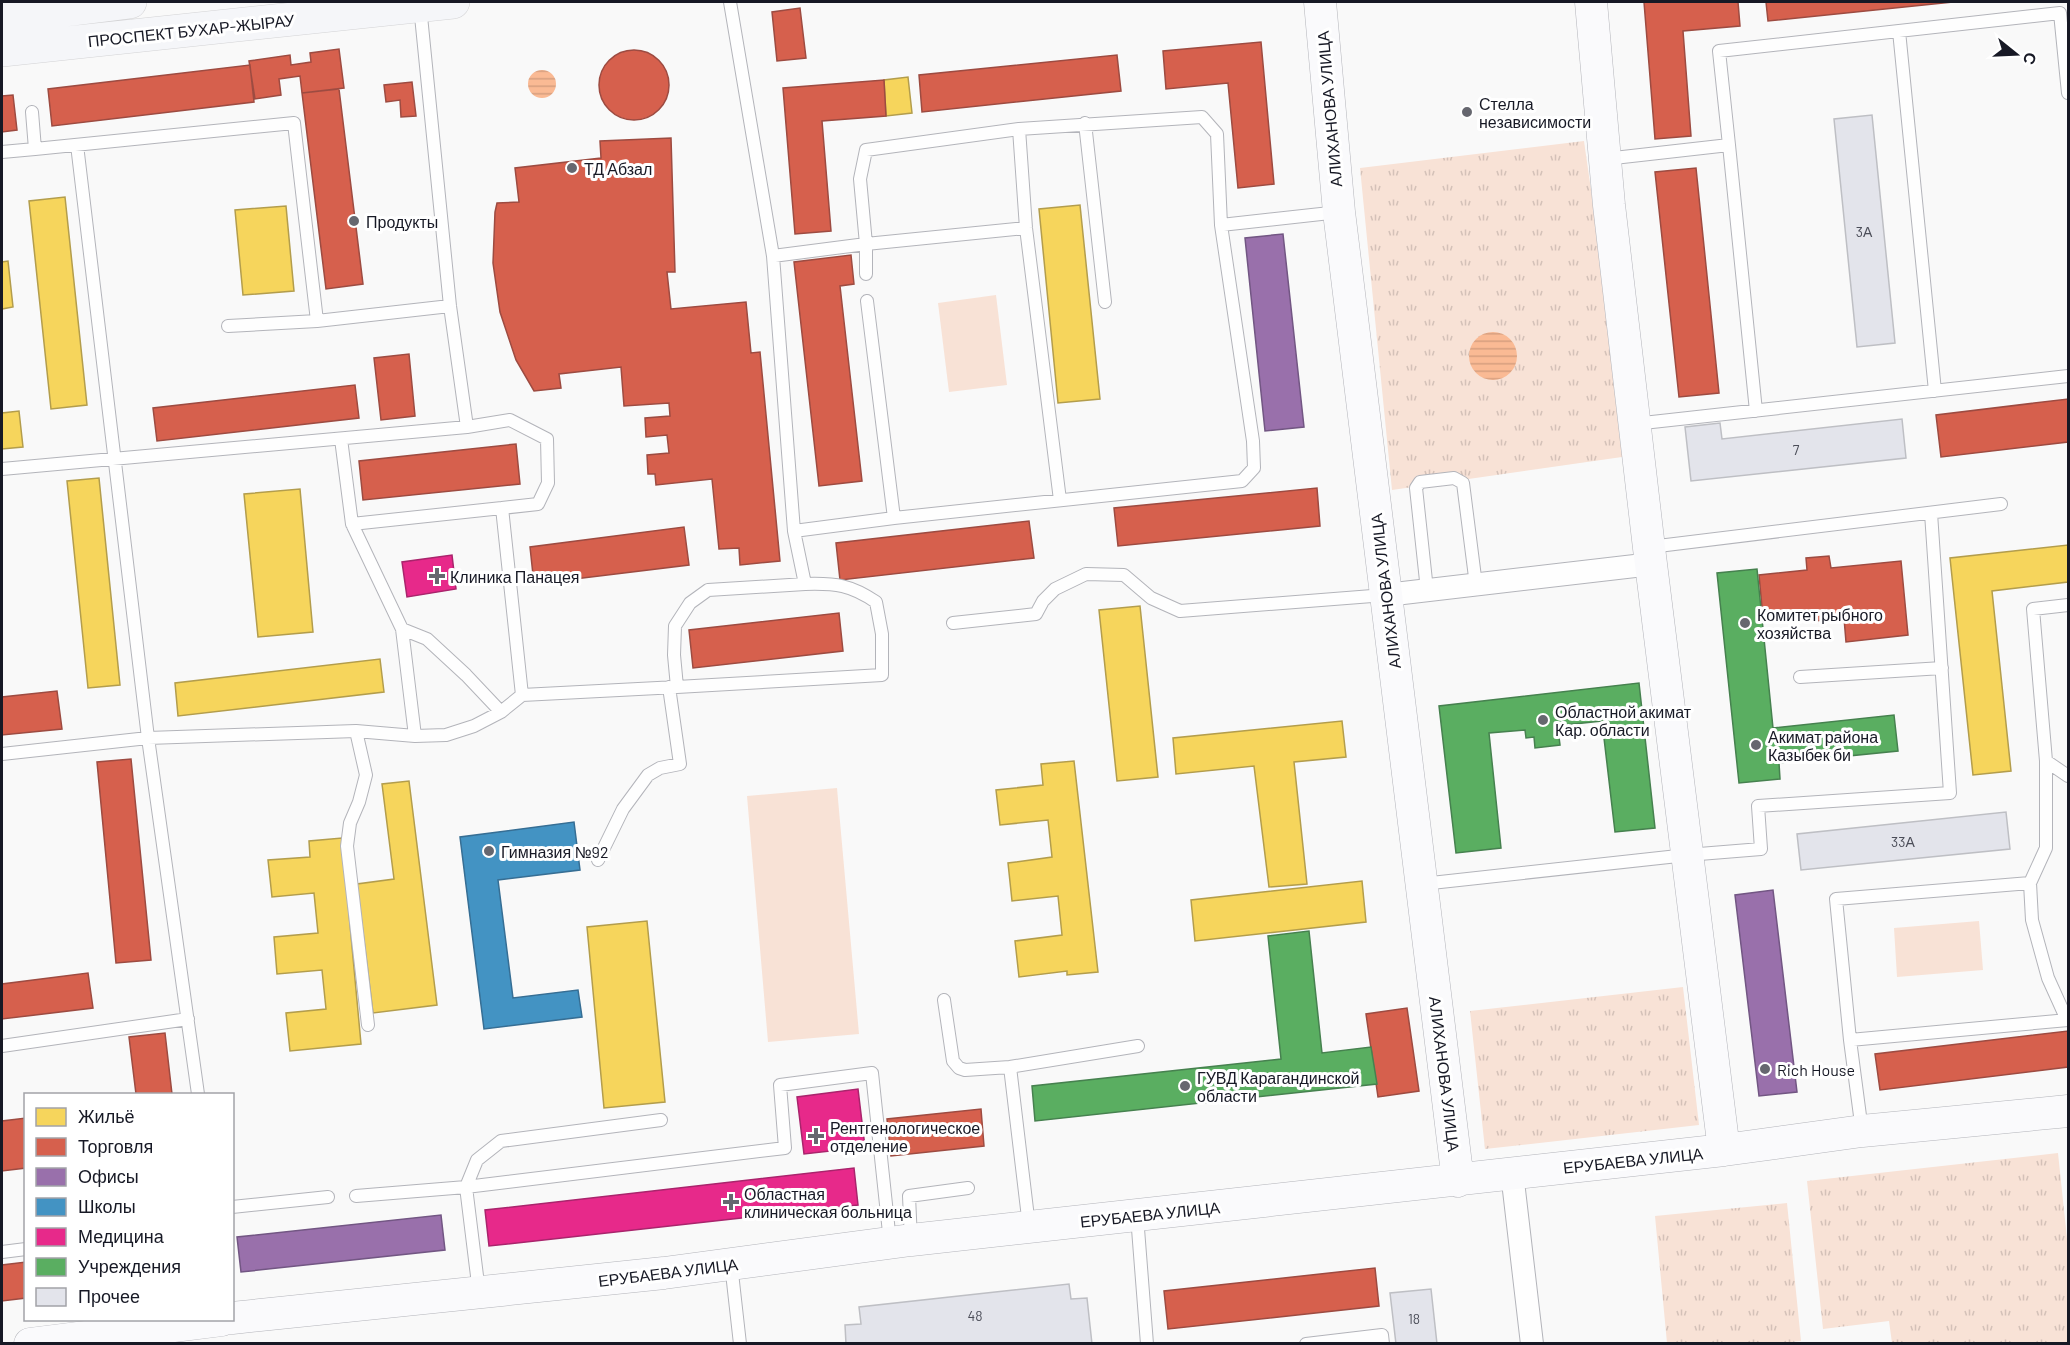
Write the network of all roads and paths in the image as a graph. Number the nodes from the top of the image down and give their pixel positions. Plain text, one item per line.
1 (130, 2) edge
2 (453, 2) edge
3 (730, 2) edge
4 (1320, 2) edge
5 (1591, 2) edge
6 (420, 3) edge
7 (2, 18) edge
8 (1899, 31) junction
9 (2, 50) edge
10 (2068, 93) edge
11 (32, 112) dead end
12 (1085, 123) junction
13 (1019, 129) junction
14 (77, 145) junction
15 (1729, 145) junction
16 (35, 149) junction
17 (2, 152) edge
18 (1605, 159) junction
19 (1339, 212) junction
20 (1221, 225) junction
21 (1026, 228) junction
22 (866, 244) junction
23 (773, 256) junction
24 (866, 274) dead end
25 (867, 301) dead end
26 (1105, 302) dead end
27 (450, 306) junction
28 (317, 321) junction
29 (228, 326) dead end
30 (2068, 376) edge
31 (1935, 391) junction
32 (1756, 411) junction
33 (1635, 424) junction
34 (467, 427) junction
35 (341, 439) junction
36 (113, 460) junction
37 (2, 469) edge
38 (1060, 500) junction
39 (2001, 504) dead end
40 (502, 508) junction
41 (1931, 513) junction
42 (894, 518) junction
43 (352, 524) junction
44 (794, 531) junction
45 (1651, 556) junction
46 (805, 584) junction
47 (1476, 585) junction
48 (1427, 590) junction
49 (1386, 595) junction
50 (2068, 605) edge
51 (953, 623) dead end
52 (402, 629) junction
53 (1942, 668) junction
54 (1800, 677) dead end
55 (673, 687) junction
56 (522, 695) junction
57 (501, 712) junction
58 (356, 731) junction
59 (415, 736) junction
60 (148, 738) junction
61 (2, 754) edge
62 (2046, 761) junction
63 (2068, 777) edge
64 (1687, 855) junction
65 (598, 860) dead end
66 (2030, 883) junction
67 (1420, 884) junction
68 (944, 1000) dead end
69 (188, 1018) junction
70 (2068, 1020) edge
71 (368, 1025) dead end
72 (1851, 1040) junction
73 (1138, 1046) dead end
74 (2, 1047) edge
75 (1010, 1067) junction
76 (198, 1093) edge
77 (2068, 1111) edge
78 (661, 1120) dead end
79 (1862, 1131) junction
80 (1724, 1150) junction
81 (1512, 1173) junction
82 (1458, 1181) junction
83 (466, 1186) junction
84 (968, 1188) dead end
85 (356, 1196) dead end
86 (328, 1197) dead end
87 (234, 1207) edge
88 (1137, 1215) junction
89 (1029, 1227) junction
90 (901, 1242) junction
91 (24, 1249) edge
92 (2, 1252) edge
93 (731, 1264) junction
94 (479, 1292) junction
95 (234, 1318) edge
96 (214, 1321) edge
97 (30, 1344) edge
98 (740, 1344) edge
99 (1147, 1344) edge
100 (1306, 1344) edge
101 (1383, 1344) edge
102 (1532, 1344) edge

1 - 7 main road, ПРОСПЕКТ БУХАР-ЖЫРАУ
2 - 6 main road, ПРОСПЕКТ БУХАР-ЖЫРАУ
3 - 23 lane
4 - 19 street, АЛИХАНОВА УЛИЦА
5 - 18 street
6 - 9 main road, ПРОСПЕКТ БУХАР-ЖЫРАУ
6 - 27 lane
8 - 10 lane
8 - 15 lane
8 - 31 lane
11 - 16 lane
12 - 13 lane
12 - 20 lane
12 - 26 lane
13 - 21 lane
13 - 22 lane
14 - 16 lane
14 - 28 lane
14 - 36 lane
15 - 18 lane
15 - 32 lane
16 - 17 lane
18 - 33 street
19 - 20 lane
19 - 49 street, АЛИХАНОВА УЛИЦА
20 - 38 lane
21 - 22 lane
21 - 38 lane
22 - 23 lane
22 - 24 lane
23 - 44 lane
25 - 42 lane
27 - 28 lane
27 - 34 lane
28 - 29 lane
30 - 31 lane
31 - 32 lane
32 - 33 lane
33 - 45 street
34 - 35 lane
34 - 40 lane
35 - 36 lane
35 - 43 lane
36 - 37 lane
36 - 60 lane
38 - 42 lane
39 - 41 lane
40 - 43 lane
40 - 56 lane
41 - 45 lane
41 - 53 lane
42 - 44 lane
43 - 52 lane
44 - 46 lane
45 - 47 street
45 - 64 street
46 - 55 lane
46 - 55 lane
47 - 48 street
47 - 48 lane
48 - 49 street
49 - 51 lane
49 - 67 street, АЛИХАНОВА УЛИЦА
50 - 62 lane
52 - 57 lane
52 - 59 lane
53 - 54 lane
53 - 64 lane
55 - 56 lane
55 - 65 lane
56 - 57 lane
57 - 59 lane
58 - 59 lane
58 - 60 lane
58 - 71 lane
60 - 61 lane
60 - 69 lane
62 - 63 lane
62 - 66 lane
64 - 67 lane
64 - 80 street
66 - 70 lane
66 - 72 lane
67 - 82 street, АЛИХАНОВА УЛИЦА
68 - 75 lane
69 - 74 lane
69 - 76 lane
70 - 72 lane
72 - 79 lane
73 - 75 lane
75 - 89 lane
77 - 79 street, ЕРУБАЕВА УЛИЦА
78 - 83 lane
79 - 80 street, ЕРУБАЕВА УЛИЦА
80 - 81 street, ЕРУБАЕВА УЛИЦА
81 - 82 street, ЕРУБАЕВА УЛИЦА
81 - 102 street
82 - 88 street, ЕРУБАЕВА УЛИЦА
83 - 85 lane
83 - 90 lane
83 - 94 lane
84 - 90 lane
86 - 87 lane
88 - 89 street, ЕРУБАЕВА УЛИЦА
88 - 99 lane
89 - 90 street, ЕРУБАЕВА УЛИЦА
90 - 93 street, ЕРУБАЕВА УЛИЦА
91 - 92 lane
93 - 94 street, ЕРУБАЕВА УЛИЦА
93 - 98 lane
94 - 95 street, ЕРУБАЕВА УЛИЦА
96 - 97 street
100 - 101 lane

